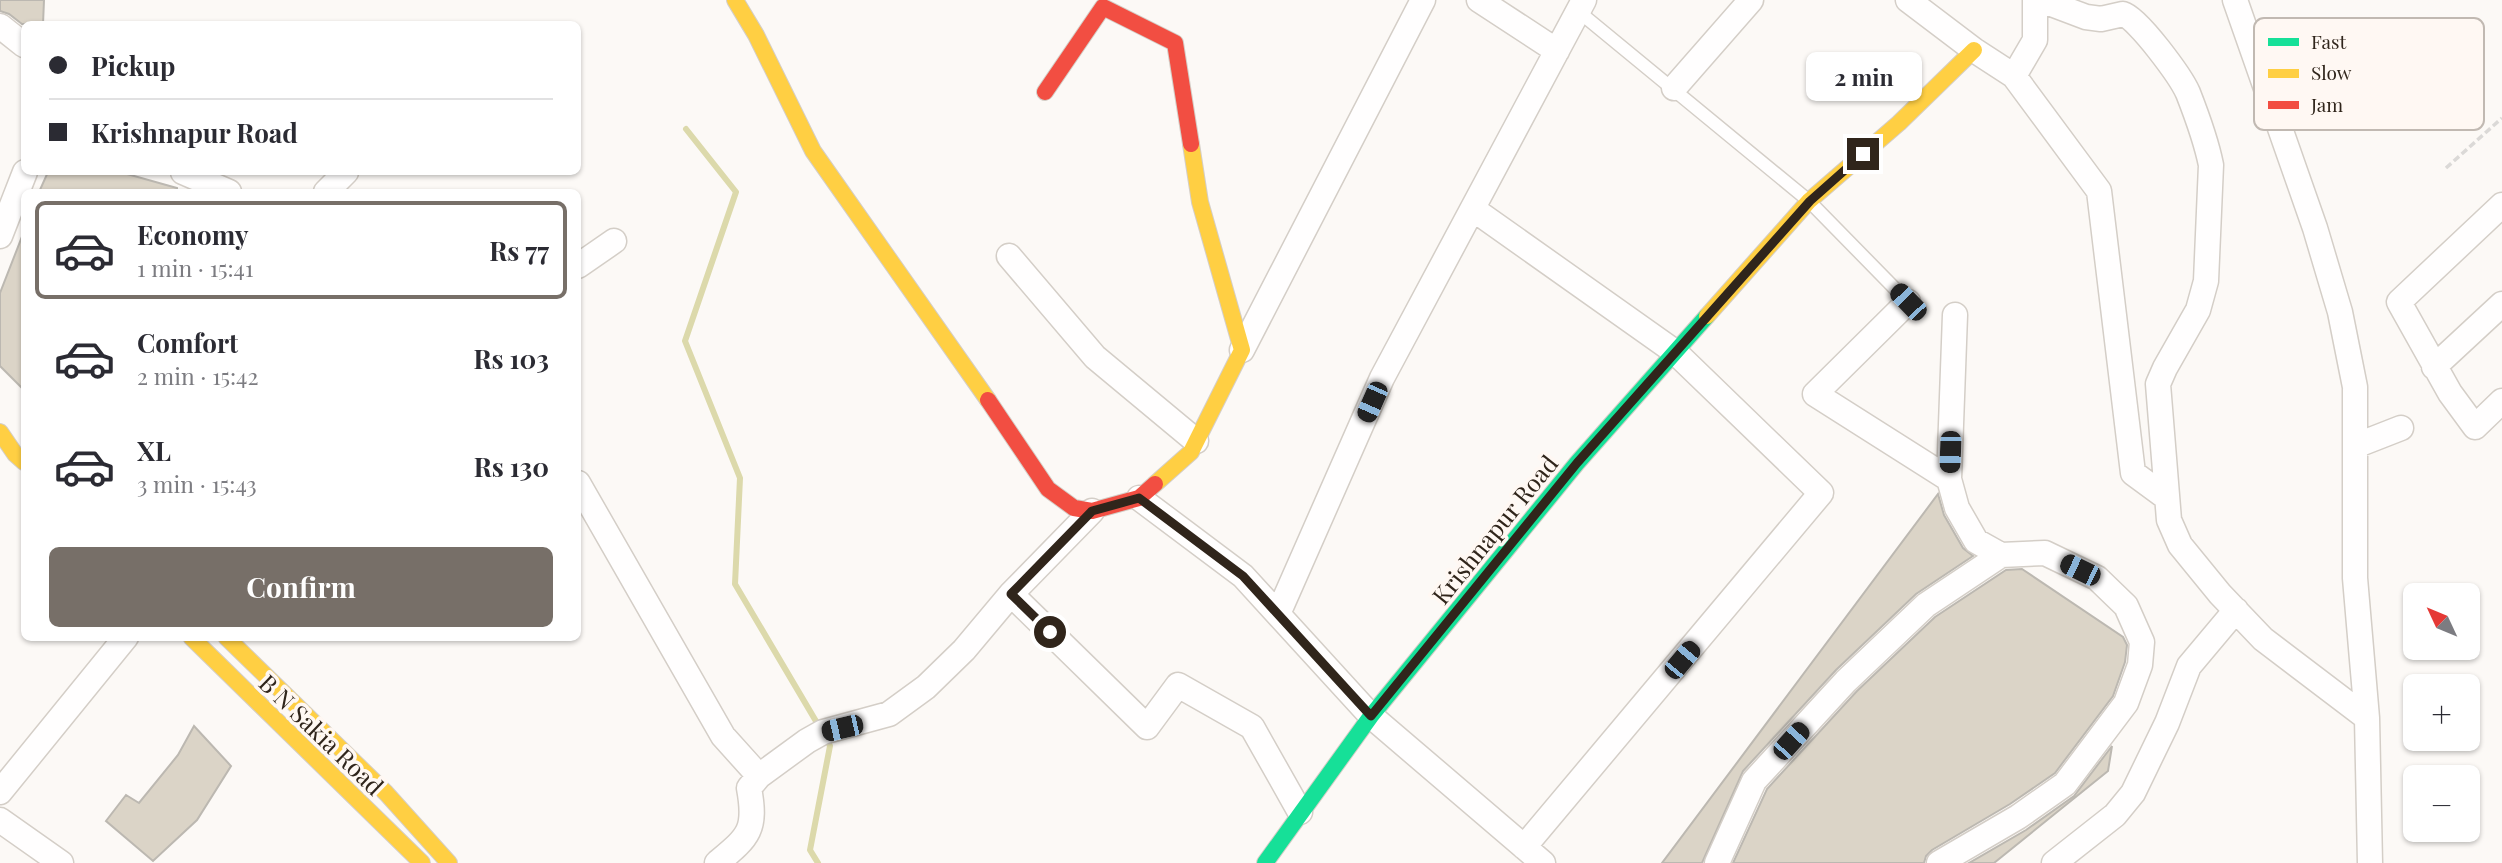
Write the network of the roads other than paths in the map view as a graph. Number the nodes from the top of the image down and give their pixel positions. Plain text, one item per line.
1 (735, 0) edge
2 (1423, 0) edge
3 (1479, 0) edge
4 (1751, 0) edge
5 (1908, 0) edge
6 (2035, 0) edge
7 (2040, 0) edge
8 (2235, 0) edge
9 (1581, 6) edge
10 (0, 26) edge
11 (21, 43) edge
12 (1974, 50) junction
13 (1557, 51) junction
14 (2254, 54) edge
15 (2014, 76) junction
16 (1674, 88) junction
17 (1045, 92) dead end
18 (2281, 130) edge
19 (24, 175) edge
20 (190, 175) edge
21 (343, 175) edge
22 (222, 189) edge
23 (329, 189) edge
24 (1810, 201) junction
25 (2502, 205) edge
26 (1473, 209) junction
27 (0, 236) edge
28 (614, 241) dead end
29 (1009, 256) dead end
30 (581, 264) edge
31 (1908, 302) joint
32 (2502, 304) edge
33 (1955, 315) dead end
34 (1242, 350) junction
35 (1675, 352) junction
36 (2434, 367) junction
37 (2502, 401) edge
38 (2401, 428) dead end
39 (0, 432) edge
40 (1196, 441) junction
41 (2354, 446) junction
42 (12, 462) edge
43 (1949, 479) junction
44 (581, 488) edge
45 (1139, 498) junction
46 (2166, 498) junction
47 (1092, 511) junction
48 (2001, 555) junction
49 (1011, 594) junction
50 (2236, 610) junction
51 (1278, 614) junction
52 (123, 641) edge
53 (195, 641) edge
54 (230, 641) edge
55 (1371, 716) junction
56 (2367, 718) junction
57 (759, 776) junction
58 (0, 792) edge
59 (1300, 812) junction
60 (0, 820) edge
61 (1524, 847) junction
62 (419, 862) edge
63 (61, 863) edge
64 (449, 863) edge
65 (716, 863) edge
66 (1265, 863) edge
67 (1543, 863) edge
68 (1717, 863) edge
69 (1939, 863) edge
70 (2054, 863) edge
71 (2370, 863) edge

1 - 47 street
2 - 34 street
3 - 13 street
4 - 16 street
5 - 12 street
6 - 15 street
7 - 46 street
8 - 14 street
9 - 13 street
9 - 16 lane
10 - 11 street
12 - 15 street
12 - 24 street, Krishnapur Road
13 - 26 street
15 - 46 street
16 - 24 lane
17 - 34 street
18 - 41 street
19 - 27 street
20 - 22 street
21 - 23 street
24 - 31 lane
24 - 35 street, Krishnapur Road
25 - 36 street
26 - 35 street
26 - 51 street
28 - 30 street
29 - 40 street
31 - 43 street
32 - 36 street
33 - 43 street
34 - 40 street
35 - 55 street, Krishnapur Road
35 - 61 street
36 - 37 street
38 - 41 street
39 - 42 street
40 - 45 street
41 - 56 street
43 - 48 street
44 - 57 street
45 - 47 street
45 - 51 street
46 - 50 street
47 - 49 street
48 - 68 street
48 - 69 street
49 - 57 street
49 - 59 street
50 - 56 street
50 - 70 street
51 - 55 street
52 - 58 street
53 - 62 street, B N Sakia Road
54 - 64 street, B N Sakia Road
55 - 59 street, Krishnapur Road
55 - 61 street
56 - 71 street
57 - 65 street
59 - 66 street, Krishnapur Road
60 - 63 street
61 - 67 street

